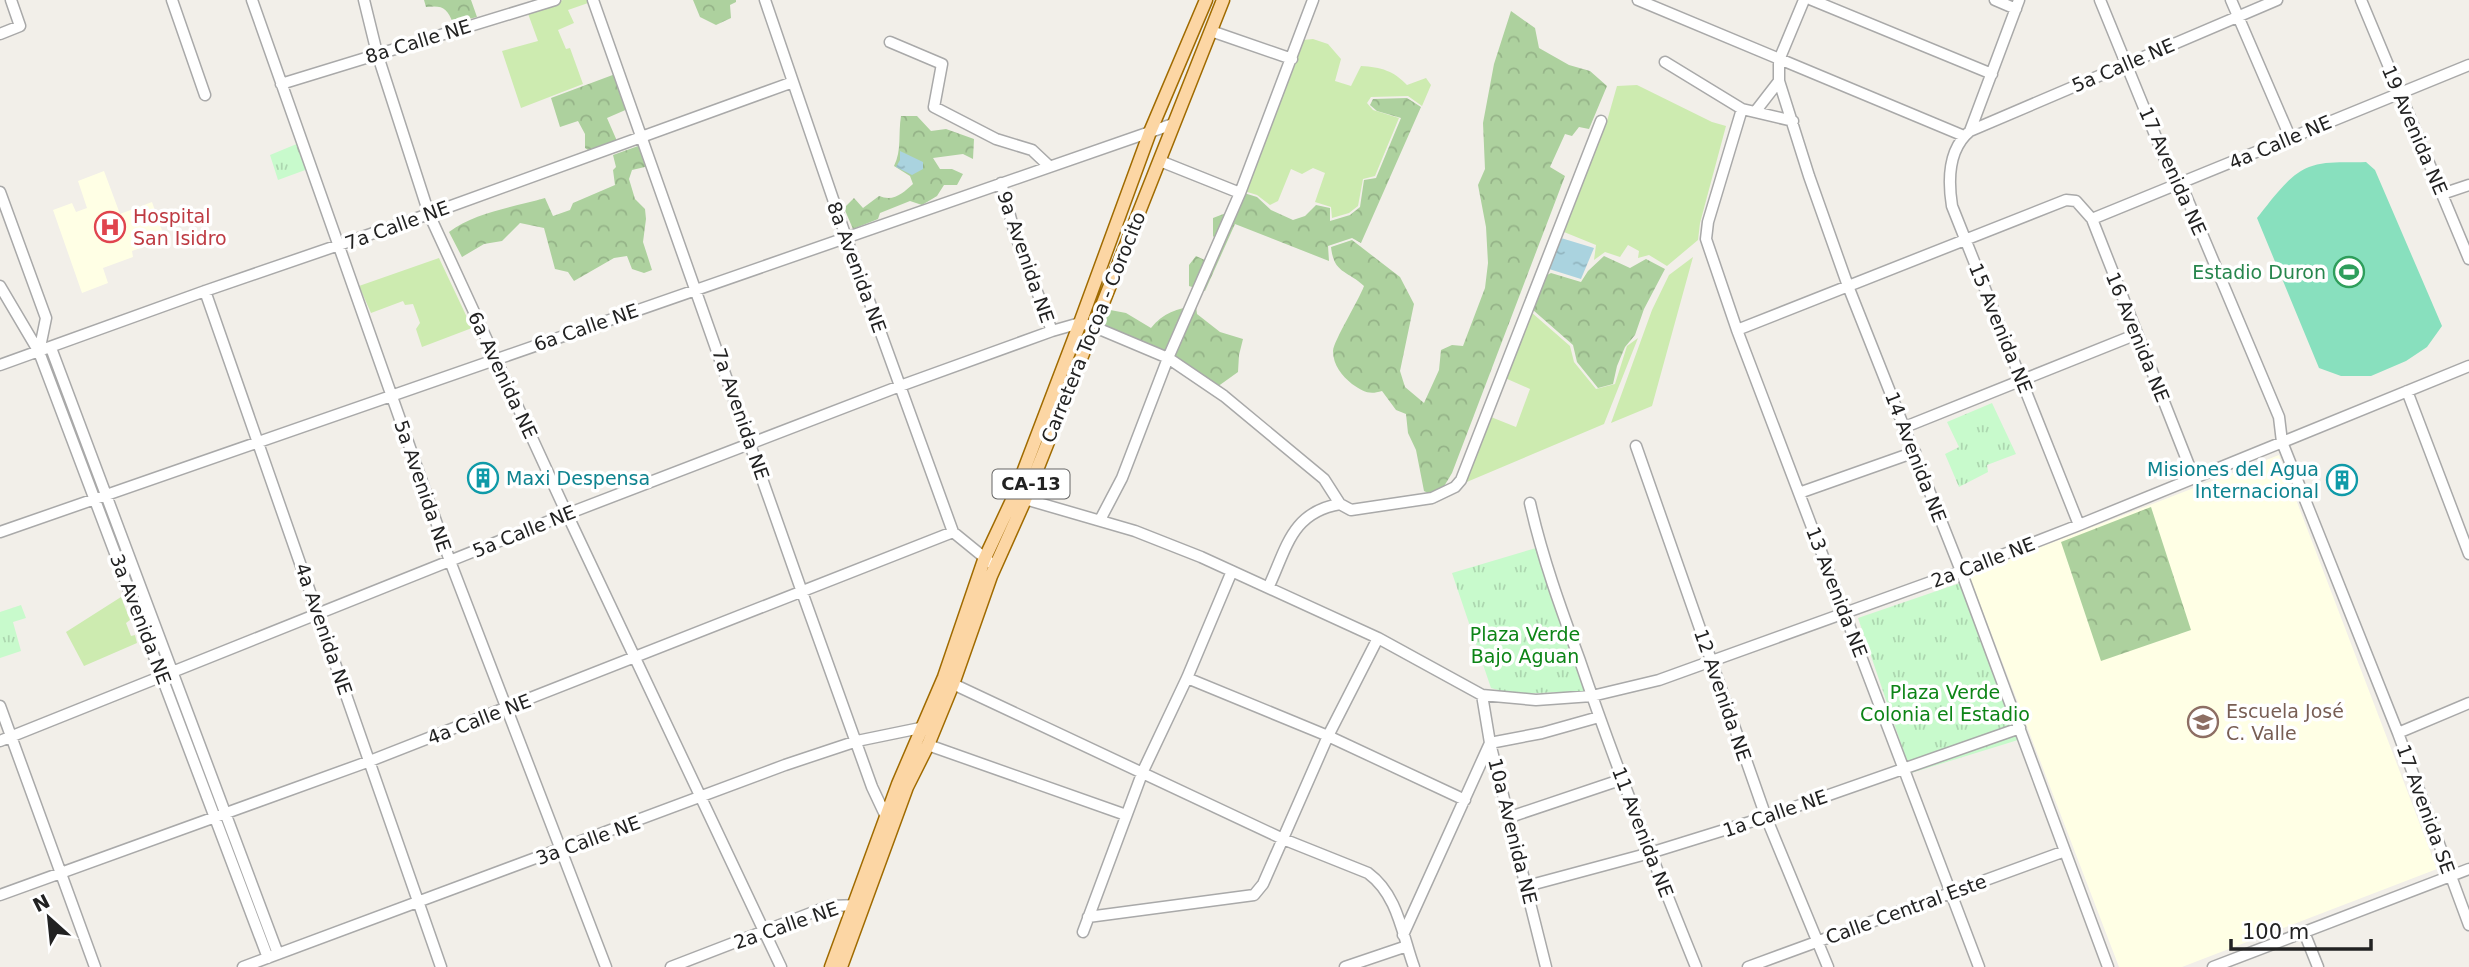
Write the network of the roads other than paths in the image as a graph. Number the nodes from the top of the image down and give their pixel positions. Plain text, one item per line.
1 (10, 0) edge
2 (173, 0) edge
3 (252, 0) edge
4 (364, 0) edge
5 (555, 0) edge
6 (593, 0) edge
7 (765, 0) edge
8 (1206, 0) edge
9 (1223, 0) edge
10 (1313, 0) edge
11 (1637, 0) edge
12 (1804, 0) edge
13 (1812, 0) edge
14 (1995, 0) edge
15 (2100, 0) edge
16 (2231, 0) edge
17 (2277, 0) edge
18 (2361, 0) edge
19 (2018, 4) edge
20 (2238, 15) junction
21 (1211, 31) junction
22 (0, 34) edge
23 (890, 42) dead end
24 (377, 53) junction
25 (1292, 59) junction
26 (1779, 60) junction
27 (1665, 62) dead end
28 (2126, 64) junction
29 (2469, 65) edge
30 (1992, 74) junction
31 (1779, 81) junction
32 (793, 82) junction
33 (281, 84) junction
34 (2399, 93) junction
35 (205, 94) dead end
36 (1742, 109) junction
37 (1755, 112) junction
38 (1601, 121) dead end
39 (1793, 121) junction
40 (1173, 124) junction
41 (1150, 132) junction
42 (1967, 133) junction
43 (643, 136) junction
44 (2290, 137) junction
45 (1160, 161) junction
46 (1049, 166) junction
47 (1001, 183) junction
48 (2181, 184) junction
49 (2469, 185) edge
50 (0, 192) edge
51 (1240, 193) junction
52 (2442, 194) junction
53 (429, 214) junction
54 (2092, 219) junction
55 (846, 237) junction
56 (1965, 240) junction
57 (338, 246) junction
58 (2469, 259) edge
59 (0, 286) edge
60 (1848, 286) junction
61 (696, 289) junction
62 (205, 291) junction
63 (1086, 325) junction
64 (1737, 330) junction
65 (1052, 331) junction
66 (2137, 334) junction
67 (51, 348) junction
68 (39, 352) junction
69 (496, 358) junction
70 (1168, 358) junction
71 (0, 365) edge
72 (2469, 366) edge
73 (2022, 381) junction
74 (900, 386) junction
75 (2407, 391) junction
76 (391, 395) junction
77 (1905, 427) junction
78 (258, 441) junction
79 (2282, 442) junction
80 (751, 443) junction
81 (1636, 446) dead end
82 (1915, 453) junction
83 (2194, 478) junction
84 (1799, 493) junction
85 (106, 494) junction
86 (1019, 498) junction
87 (94, 499) junction
88 (1530, 503) dead end
89 (1340, 504) junction
90 (567, 514) junction
91 (1100, 520) junction
92 (2079, 525) junction
93 (0, 532) edge
94 (953, 532) junction
95 (2466, 538) edge
96 (2469, 554) edge
97 (450, 561) junction
98 (990, 563) junction
99 (1232, 571) junction
100 (1961, 571) junction
101 (1269, 586) junction
102 (802, 592) junction
103 (1844, 613) junction
104 (319, 614) junction
105 (1378, 638) junction
106 (635, 659) junction
107 (1711, 661) junction
108 (168, 675) junction
109 (1187, 678) junction
110 (953, 684) junction
111 (1482, 695) junction
112 (1592, 696) junction
113 (2469, 703) edge
114 (0, 706) edge
115 (506, 709) junction
116 (1600, 717) junction
117 (936, 726) junction
118 (920, 727) junction
119 (2020, 728) junction
120 (2398, 733) junction
121 (1328, 736) junction
122 (12, 737) junction
123 (0, 741) edge
124 (856, 741) junction
125 (1490, 743) junction
126 (928, 745) junction
127 (370, 761) junction
128 (1903, 769) junction
129 (1143, 771) junction
130 (1623, 779) junction
131 (701, 799) junction
132 (1465, 800) junction
133 (1126, 815) junction
134 (221, 816) junction
135 (1510, 817) junction
136 (1766, 817) junction
137 (889, 822) junction
138 (1283, 839) junction
139 (563, 849) junction
140 (2065, 851) junction
141 (1650, 853) junction
142 (2469, 869) edge
143 (61, 873) junction
144 (2450, 876) junction
145 (1527, 886) junction
146 (1950, 893) junction
147 (0, 895) edge
148 (418, 902) junction
149 (858, 905) junction
150 (1088, 917) junction
151 (2469, 925) edge
152 (763, 932) junction
153 (1083, 932) dead end
154 (2304, 932) junction
155 (1405, 941) junction
156 (1818, 942) junction
157 (274, 959) edge
158 (95, 967) edge
159 (243, 967) edge
160 (441, 967) edge
161 (606, 967) edge
162 (671, 967) edge
163 (781, 967) edge
164 (831, 967) edge
165 (841, 967) edge
166 (1345, 967) edge
167 (1414, 967) edge
168 (1546, 967) edge
169 (1696, 967) edge
170 (1748, 967) edge
171 (1828, 967) edge
172 (1979, 967) edge
173 (2108, 967) edge
174 (2215, 967) edge
175 (2318, 967) edge

1 - 22 street
2 - 35 street
3 - 33 street, 5a Avenida NE
4 - 24 street, 6a Avenida NE
5 - 24 street, 8a Calle NE
6 - 43 street, 7a Avenida NE
7 - 32 street, 8a Avenida NE
8 - 41 main road, Carretera Tocoa - Corocito / CA-13
9 - 21 main road, Carretera Tocoa - Corocito / CA-13
10 - 25 street
11 - 26 street
12 - 26 street
13 - 30 street
14 - 19 street
15 - 28 street, 17 Avenida NE
16 - 20 street
17 - 20 street, 5a Calle NE
18 - 34 street, 19 Avenida NE
19 - 30 street, 15 Avenida NE
20 - 28 street, 5a Calle NE
20 - 44 street
21 - 25 street
21 - 40 main road, Carretera Tocoa - Corocito / CA-13
23 - 46 street
24 - 33 street, 8a Calle NE
24 - 53 street, 6a Avenida NE
25 - 51 street
26 - 31 street, 14 Avenida NE
26 - 42 street
27 - 36 street
28 - 42 street, 5a Calle NE
28 - 48 street, 17 Avenida NE
29 - 34 street, 4a Calle NE
30 - 42 street, 15 Avenida NE
31 - 37 street
31 - 39 street, 14 Avenida NE
32 - 43 street, 7a Calle NE
32 - 55 street, 8a Avenida NE
33 - 57 street, 5a Avenida NE
34 - 44 street, 4a Calle NE
34 - 52 street, 19 Avenida NE
36 - 37 street
36 - 64 street, 13 Avenida NE
37 - 39 street
38 - 89 street
39 - 60 street, 14 Avenida NE
40 - 41 street, 6a Calle NE
40 - 45 main road, Carretera Tocoa - Corocito / CA-13
41 - 46 street, 6a Calle NE
41 - 63 main road, Carretera Tocoa - Corocito / CA-13
42 - 56 street, 15 Avenida NE
43 - 53 street, 7a Calle NE
43 - 61 street, 7a Avenida NE
44 - 48 street, 4a Calle NE
45 - 51 street
45 - 63 main road, Carretera Tocoa - Corocito / CA-13
46 - 47 street, 6a Calle NE
47 - 55 street, 6a Calle NE
47 - 65 street, 9a Avenida NE
48 - 54 street, 4a Calle NE
48 - 79 street, 17 Avenida NE
49 - 52 street
50 - 68 street
51 - 70 street
52 - 58 street, 19 Avenida NE
53 - 57 street, 7a Calle NE
53 - 69 street, 6a Avenida NE
54 - 56 street, 16 Avenida NE
54 - 66 street, 16 Avenida NE
55 - 61 street, 6a Calle NE
55 - 74 street, 8a Avenida NE
56 - 60 street
56 - 73 street, 15 Avenida NE
57 - 62 street, 7a Calle NE
57 - 76 street, 5a Avenida NE
59 - 68 street, 3a Avenida NE
60 - 64 street
60 - 77 street, 14 Avenida NE
61 - 69 street, 6a Calle NE
61 - 80 street, 7a Avenida NE
62 - 67 street, 7a Calle NE
62 - 78 street, 4a Avenida NE
63 - 65 street, 5a Calle NE
63 - 70 street
63 - 86 main road, Carretera Tocoa - Corocito / CA-13
64 - 84 street, 13 Avenida NE
65 - 74 street, 5a Calle NE
66 - 73 street
66 - 83 street, 16 Avenida NE
67 - 68 street, 7a Calle NE
67 - 85 street
68 - 71 street, 7a Calle NE
68 - 87 street, 3a Avenida NE
69 - 76 street, 6a Calle NE
69 - 90 street, 6a Avenida NE
70 - 89 street
70 - 91 street
72 - 75 street, 2a Calle NE
73 - 77 street
73 - 92 street, 15 Avenida NE
74 - 80 street, 5a Calle NE
74 - 94 street, 8a Avenida NE
75 - 79 street, 2a Calle NE
75 - 95 street
76 - 78 street, 6a Calle NE
76 - 97 street, 5a Avenida NE
77 - 82 street, 14 Avenida NE
78 - 85 street, 6a Calle NE
78 - 104 street, 4a Avenida NE
79 - 83 street, 2a Calle NE
79 - 120 street, 17 Avenida NE
80 - 90 street, 5a Calle NE
80 - 102 street, 7a Avenida NE
81 - 107 street, 12 Avenida NE
82 - 84 street
82 - 100 street, 14 Avenida NE
83 - 92 street, 2a Calle NE
84 - 103 street, 13 Avenida NE
85 - 87 street, 6a Calle NE
85 - 108 street
86 - 91 street
86 - 98 main road, Carretera Tocoa - Corocito / CA-13
87 - 93 street, 6a Calle NE
87 - 108 street, 3a Avenida NE
88 - 112 street, 11 Avenida NE
89 - 101 street
90 - 97 street, 5a Calle NE
90 - 106 street, 6a Avenida NE
91 - 99 street
92 - 100 street, 2a Calle NE
94 - 98 street
94 - 102 street, 4a Calle NE
95 - 96 street
97 - 104 street, 5a Calle NE
97 - 115 street, 5a Avenida NE
98 - 110 main road, Carretera Tocoa - Corocito / CA-13
98 - 118 main road, Carretera Tocoa - Corocito / CA-13
99 - 101 street
99 - 109 street
100 - 103 street, 2a Calle NE
100 - 119 street, 14 Avenida NE
101 - 105 street
102 - 106 street, 4a Calle NE
102 - 124 street, 7a Avenida NE
103 - 107 street, 2a Calle NE
103 - 128 street, 13 Avenida NE
104 - 108 street, 5a Calle NE
104 - 127 street, 4a Avenida NE
105 - 111 street
105 - 121 street
106 - 115 street, 4a Calle NE
106 - 131 street, 6a Avenida NE
107 - 112 street, 2a Calle NE
107 - 136 street, 12 Avenida NE
108 - 122 street, 5a Calle NE
108 - 134 street
109 - 121 street
109 - 129 street
110 - 117 main road, Carretera Tocoa - Corocito / CA-13
110 - 129 street
111 - 112 street, 2a Calle NE
111 - 125 street, 10a Avenida NE
112 - 116 street, 11 Avenida NE
113 - 120 street
114 - 122 street
115 - 127 street, 4a Calle NE
115 - 139 street, 5a Avenida NE
116 - 125 street
116 - 130 street, 11 Avenida NE
117 - 118 street, 3a Calle NE
117 - 126 main road, Carretera Tocoa - Corocito / CA-13
118 - 124 street, 3a Calle NE
118 - 137 main road, Carretera Tocoa - Corocito / CA-13
119 - 128 street, 1a Calle NE
119 - 140 street, 14 Avenida NE
120 - 144 street, 17 Avenida SE
121 - 132 street
121 - 138 street
122 - 123 street, 5a Calle NE
122 - 143 street
124 - 131 street, 3a Calle NE
124 - 137 street, 7a Avenida NE
125 - 132 street
125 - 135 street, 10a Avenida NE
126 - 133 street
126 - 137 main road, Carretera Tocoa - Corocito / CA-13
127 - 134 street, 4a Calle NE
127 - 148 street, 4a Avenida NE
128 - 136 street, 1a Calle NE
128 - 146 street, 13 Avenida NE
129 - 133 street
129 - 138 street
130 - 135 street
130 - 141 street, 11 Avenida NE
131 - 139 street, 3a Calle NE
131 - 152 street, 6a Avenida NE
132 - 155 street
133 - 150 street
134 - 143 street, 4a Calle NE
134 - 157 street
135 - 145 street, 10a Avenida NE
136 - 141 street, 1a Calle NE
136 - 156 street, 12 Avenida NE
137 - 149 main road, Carretera Tocoa - Corocito / CA-13
138 - 150 street
138 - 155 street
139 - 148 street, 3a Calle NE
139 - 161 street, 5a Avenida NE
140 - 146 street, Calle Central Este
140 - 173 street, 14 Avenida NE
141 - 145 street, 1a Calle NE
141 - 169 street, 11 Avenida NE
142 - 144 street
143 - 147 street, 4a Calle NE
143 - 158 street
144 - 151 street, 17 Avenida SE
144 - 154 street
145 - 168 street, 10a Avenida NE
146 - 156 street, Calle Central Este
146 - 172 street, 13 Avenida NE
148 - 157 street, 3a Calle NE
148 - 160 street, 4a Avenida NE
149 - 152 street, 2a Calle NE
149 - 164 main road, Carretera Tocoa - Corocito / CA-13
149 - 165 main road, Carretera Tocoa - Corocito / CA-13
150 - 153 street
152 - 162 street, 2a Calle NE
152 - 163 street, 6a Avenida NE
154 - 174 street
154 - 175 street
155 - 166 street
155 - 167 street
156 - 170 street, Calle Central Este
156 - 171 street, 12 Avenida NE
157 - 159 street, 3a Calle NE

